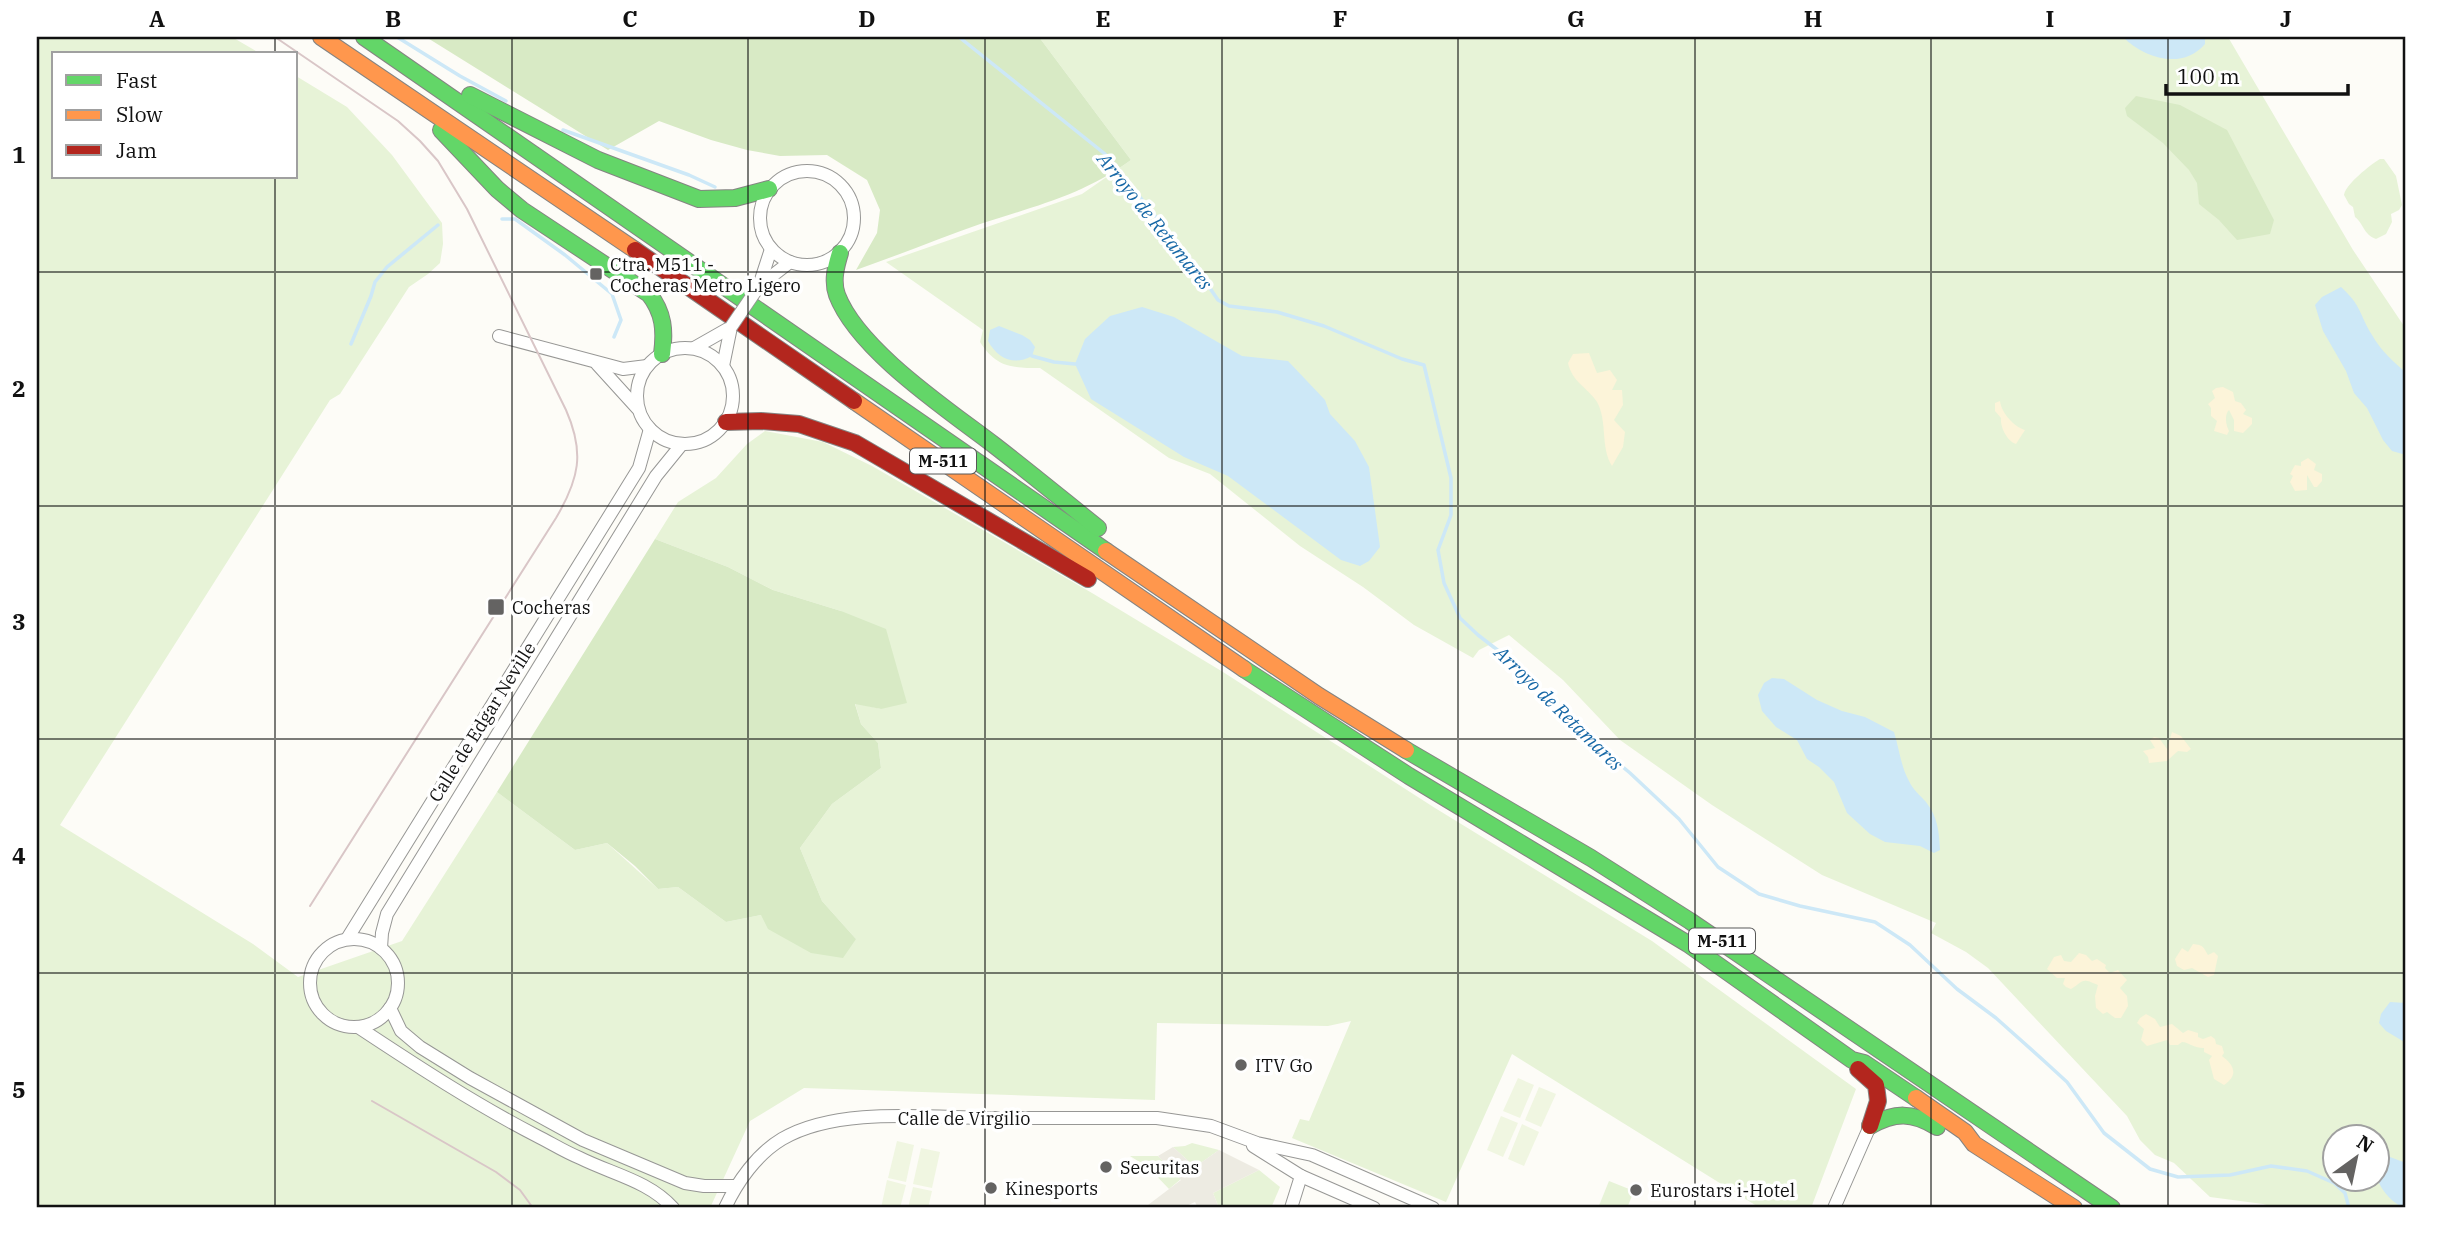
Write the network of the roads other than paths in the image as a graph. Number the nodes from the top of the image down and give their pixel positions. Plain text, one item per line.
1 (321, 37) edge
2 (364, 37) edge
3 (374, 37) edge
4 (387, 82) junction
5 (769, 189) junction
6 (771, 249) junction
7 (840, 253) junction
8 (790, 262) junction
9 (759, 286) junction
10 (731, 327) junction
11 (499, 336) dead end
12 (694, 348) junction
13 (662, 354) junction
14 (596, 363) junction
15 (646, 366) junction
16 (723, 366) junction
17 (637, 408) junction
18 (726, 422) junction
19 (650, 429) junction
20 (682, 444) junction
21 (1172, 592) junction
22 (1159, 611) junction
23 (347, 939) junction
24 (382, 948) junction
25 (390, 1008) junction
26 (358, 1027) junction
27 (1852, 1060) junction
28 (1870, 1126) junction
29 (1239, 1136) junction
30 (1974, 1144) junction
31 (1301, 1177) junction
32 (736, 1186) junction
33 (673, 1208) edge
34 (725, 1208) edge
35 (1291, 1208) edge
36 (1374, 1208) edge
37 (1433, 1208) edge
38 (1834, 1208) edge
39 (2074, 1208) edge
40 (2112, 1208) edge

1 - 4 highway, M-511
2 - 21 highway, M-511
3 - 5 highway
4 - 13 highway
4 - 22 highway, M-511
5 - 6 street
5 - 7 street
6 - 8 street
6 - 9 street
7 - 8 street
7 - 21 highway
8 - 9 street
9 - 10 street, bridge
10 - 12 street
10 - 16 street
11 - 14 street
12 - 13 street
12 - 16 street
13 - 15 street
14 - 15 street
14 - 17 street
15 - 17 street
16 - 18 street
17 - 19 street
18 - 20 street
18 - 22 highway
19 - 20 street
19 - 23 street, Calle de Edgar Neville
20 - 24 street, Calle de Edgar Neville
21 - 40 highway, M-511
22 - 27 highway, M-511
23 - 24 street
23 - 26 street
24 - 25 street
25 - 26 street
25 - 32 street
26 - 33 street
27 - 28 highway, M-511
27 - 30 highway, M-511
28 - 30 highway, M-511
28 - 38 street
29 - 31 street, Calle de Virgilio
29 - 32 street, Calle de Virgilio
29 - 37 street, Calle de Virgilio
30 - 39 highway, M-511
31 - 35 street
31 - 36 street, Calle de Virgilio
32 - 34 street, Calle de Virgilio

